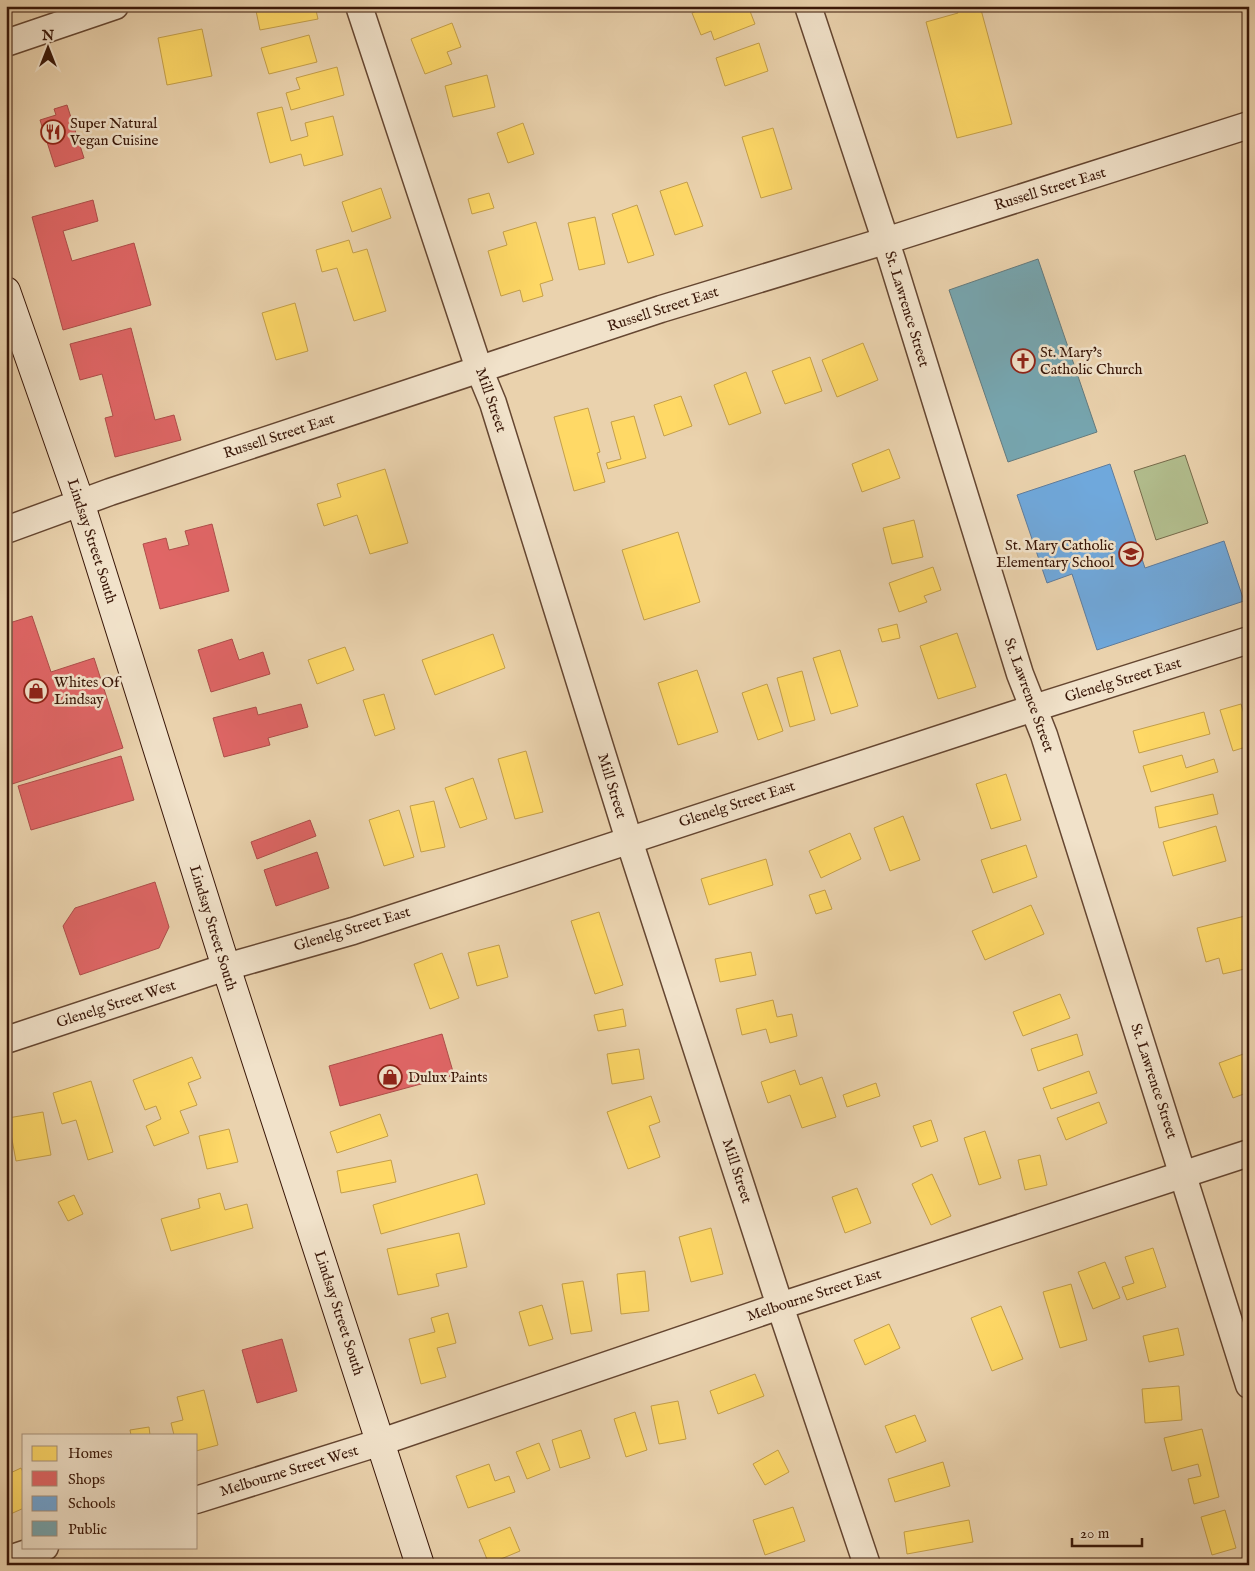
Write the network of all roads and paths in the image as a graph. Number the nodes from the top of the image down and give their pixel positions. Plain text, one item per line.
1 (115, 6) edge
2 (360, 6) edge
3 (808, 6) edge
4 (6, 43) edge
5 (1249, 125) edge
6 (886, 240) junction
7 (6, 291) edge
8 (480, 369) junction
9 (80, 502) junction
10 (6, 530) edge
11 (1249, 640) edge
12 (1033, 708) junction
13 (629, 840) junction
14 (226, 967) junction
15 (6, 1040) edge
16 (1249, 1153) edge
17 (1183, 1176) junction
18 (780, 1306) junction
19 (1249, 1385) edge
20 (381, 1442) junction
21 (198, 1499) edge
22 (43, 1548) edge
23 (6, 1560) edge
24 (420, 1565) edge
25 (867, 1565) edge

1 - 4 street
2 - 8 street, Mill Street
3 - 6 street, St. Lawrence Street
5 - 6 street, Russell Street East
6 - 8 street, Russell Street East
6 - 12 street, St. Lawrence Street
7 - 9 main road, Lindsay Street South
8 - 9 street, Russell Street East
8 - 13 street, Mill Street
9 - 10 street, Russell Street East
9 - 14 main road, Lindsay Street South
11 - 12 street, Glenelg Street East
12 - 13 street, Glenelg Street East
12 - 17 street, St. Lawrence Street
13 - 14 street, Glenelg Street East
13 - 18 street, Mill Street
14 - 15 street, Glenelg Street West
14 - 20 main road, Lindsay Street South
16 - 17 street, Melbourne Street East
17 - 18 street, Melbourne Street East
17 - 19 street, St. Lawrence Street
18 - 20 street, Melbourne Street East
18 - 25 street, Mill Street
20 - 21 street, Melbourne Street West
20 - 24 main road, Lindsay Street South
22 - 23 street

